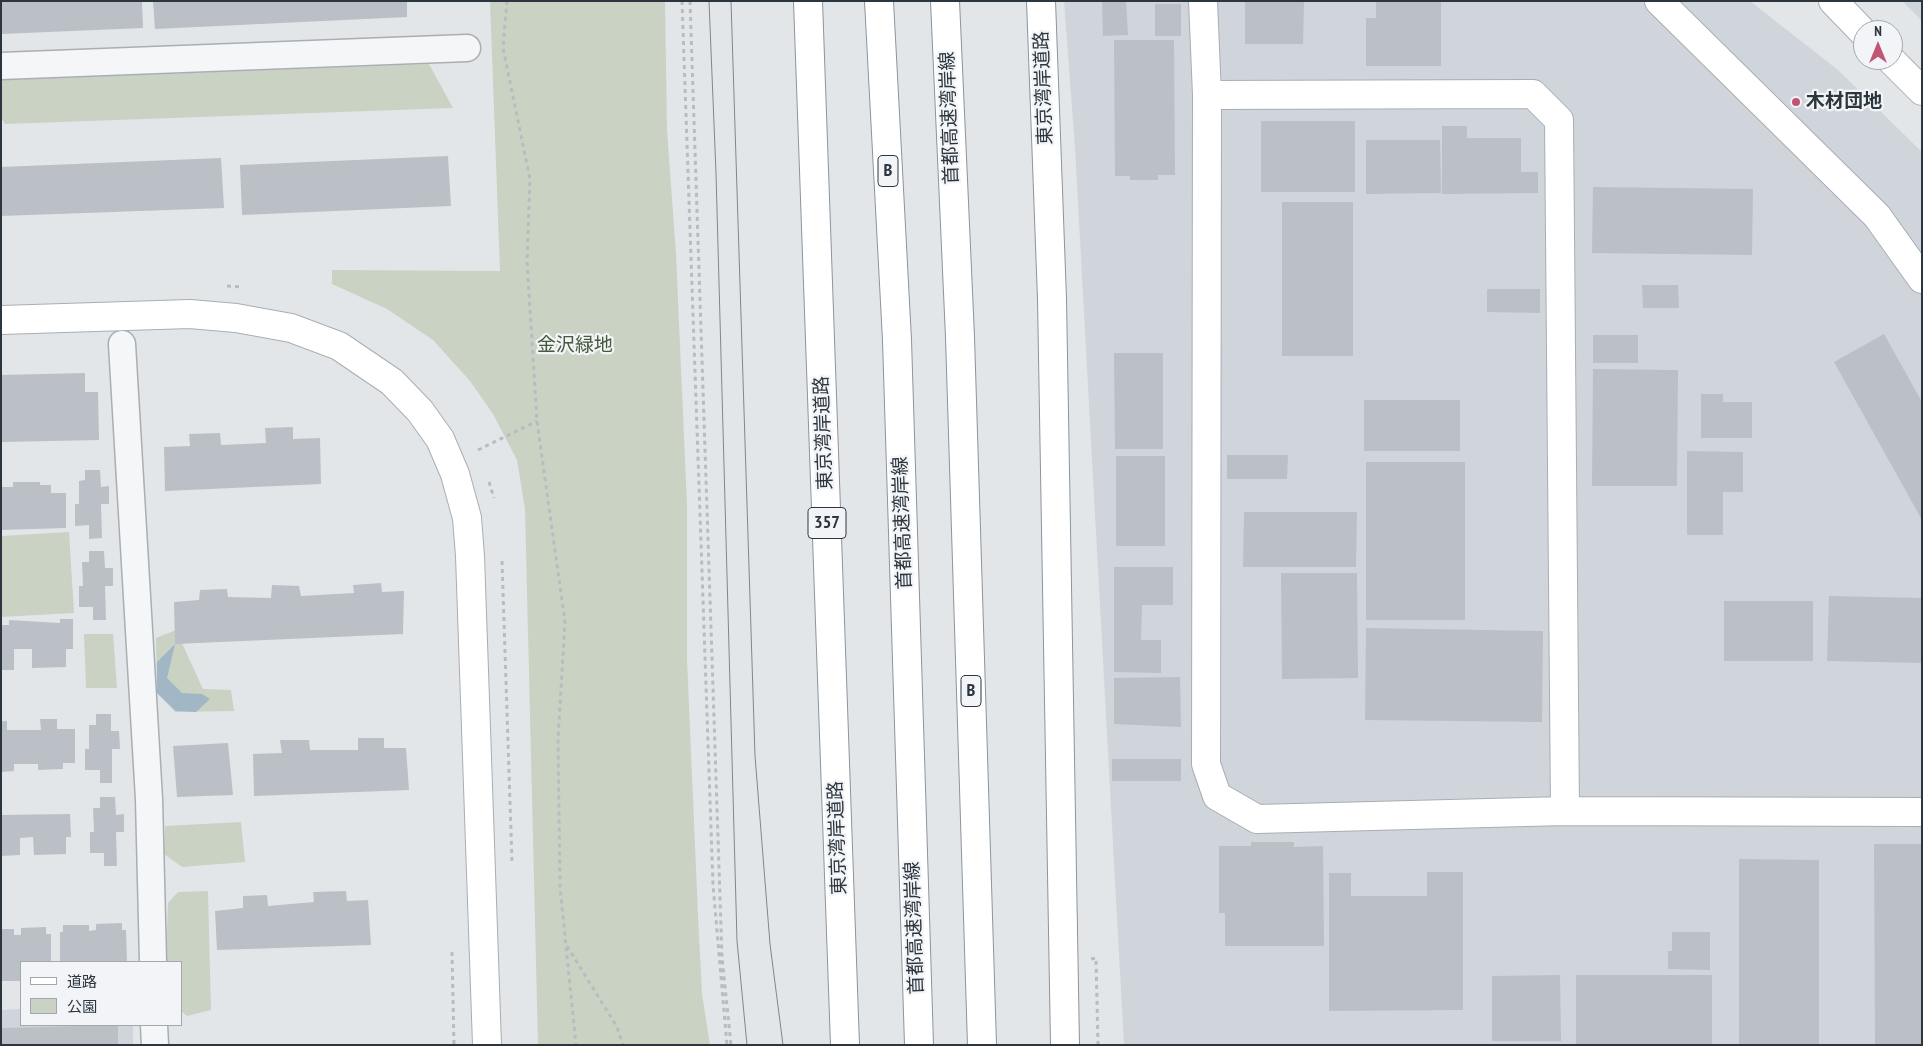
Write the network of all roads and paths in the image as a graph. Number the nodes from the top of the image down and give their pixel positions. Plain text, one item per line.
1 (507, 1) edge
2 (682, 1) edge
3 (690, 1) edge
4 (808, 1) edge
5 (879, 1) edge
6 (945, 1) edge
7 (1041, 1) edge
8 (1204, 1) edge
9 (1659, 1) edge
10 (1832, 1) edge
11 (1853, 22) edge
12 (467, 48) dead end
13 (1, 66) edge
14 (1901, 70) edge
15 (1922, 91) edge
16 (1207, 95) junction
17 (1922, 279) edge
18 (226, 286) dead end
19 (245, 288) dead end
20 (1, 320) edge
21 (122, 344) dead end
22 (537, 420) junction
23 (473, 442) dead end
24 (478, 450) junction
25 (480, 458) dead end
26 (484, 474) dead end
27 (495, 508) dead end
28 (501, 558) dead end
29 (1565, 811) junction
30 (1922, 812) edge
31 (512, 866) dead end
32 (565, 943) junction
33 (452, 947) dead end
34 (1096, 958) dead end
35 (153, 961) edge
36 (154, 1026) edge
37 (155, 1045) edge
38 (454, 1045) edge
39 (487, 1045) edge
40 (576, 1045) edge
41 (622, 1045) edge
42 (727, 1045) edge
43 (731, 1045) edge
44 (845, 1045) edge
45 (919, 1045) edge
46 (982, 1045) edge
47 (1065, 1045) edge
48 (1098, 1045) edge

1 - 22 path
2 - 42 path
3 - 43 path
4 - 44 main road, 東京湾岸道路 / 357
5 - 45 main road, 首都高速湾岸線 / B
6 - 46 main road, 首都高速湾岸線 / B
7 - 47 main road, 東京湾岸道路
8 - 16 main road
9 - 17 main road
10 - 11 main road
12 - 13 street
14 - 15 main road
16 - 29 main road
16 - 29 main road
18 - 19 path
20 - 39 main road
21 - 35 street
22 - 24 path
22 - 32 path
23 - 24 path
24 - 25 path
26 - 27 path
28 - 31 path
29 - 30 main road
32 - 40 path
32 - 41 path
33 - 38 path
34 - 48 path
36 - 37 street

